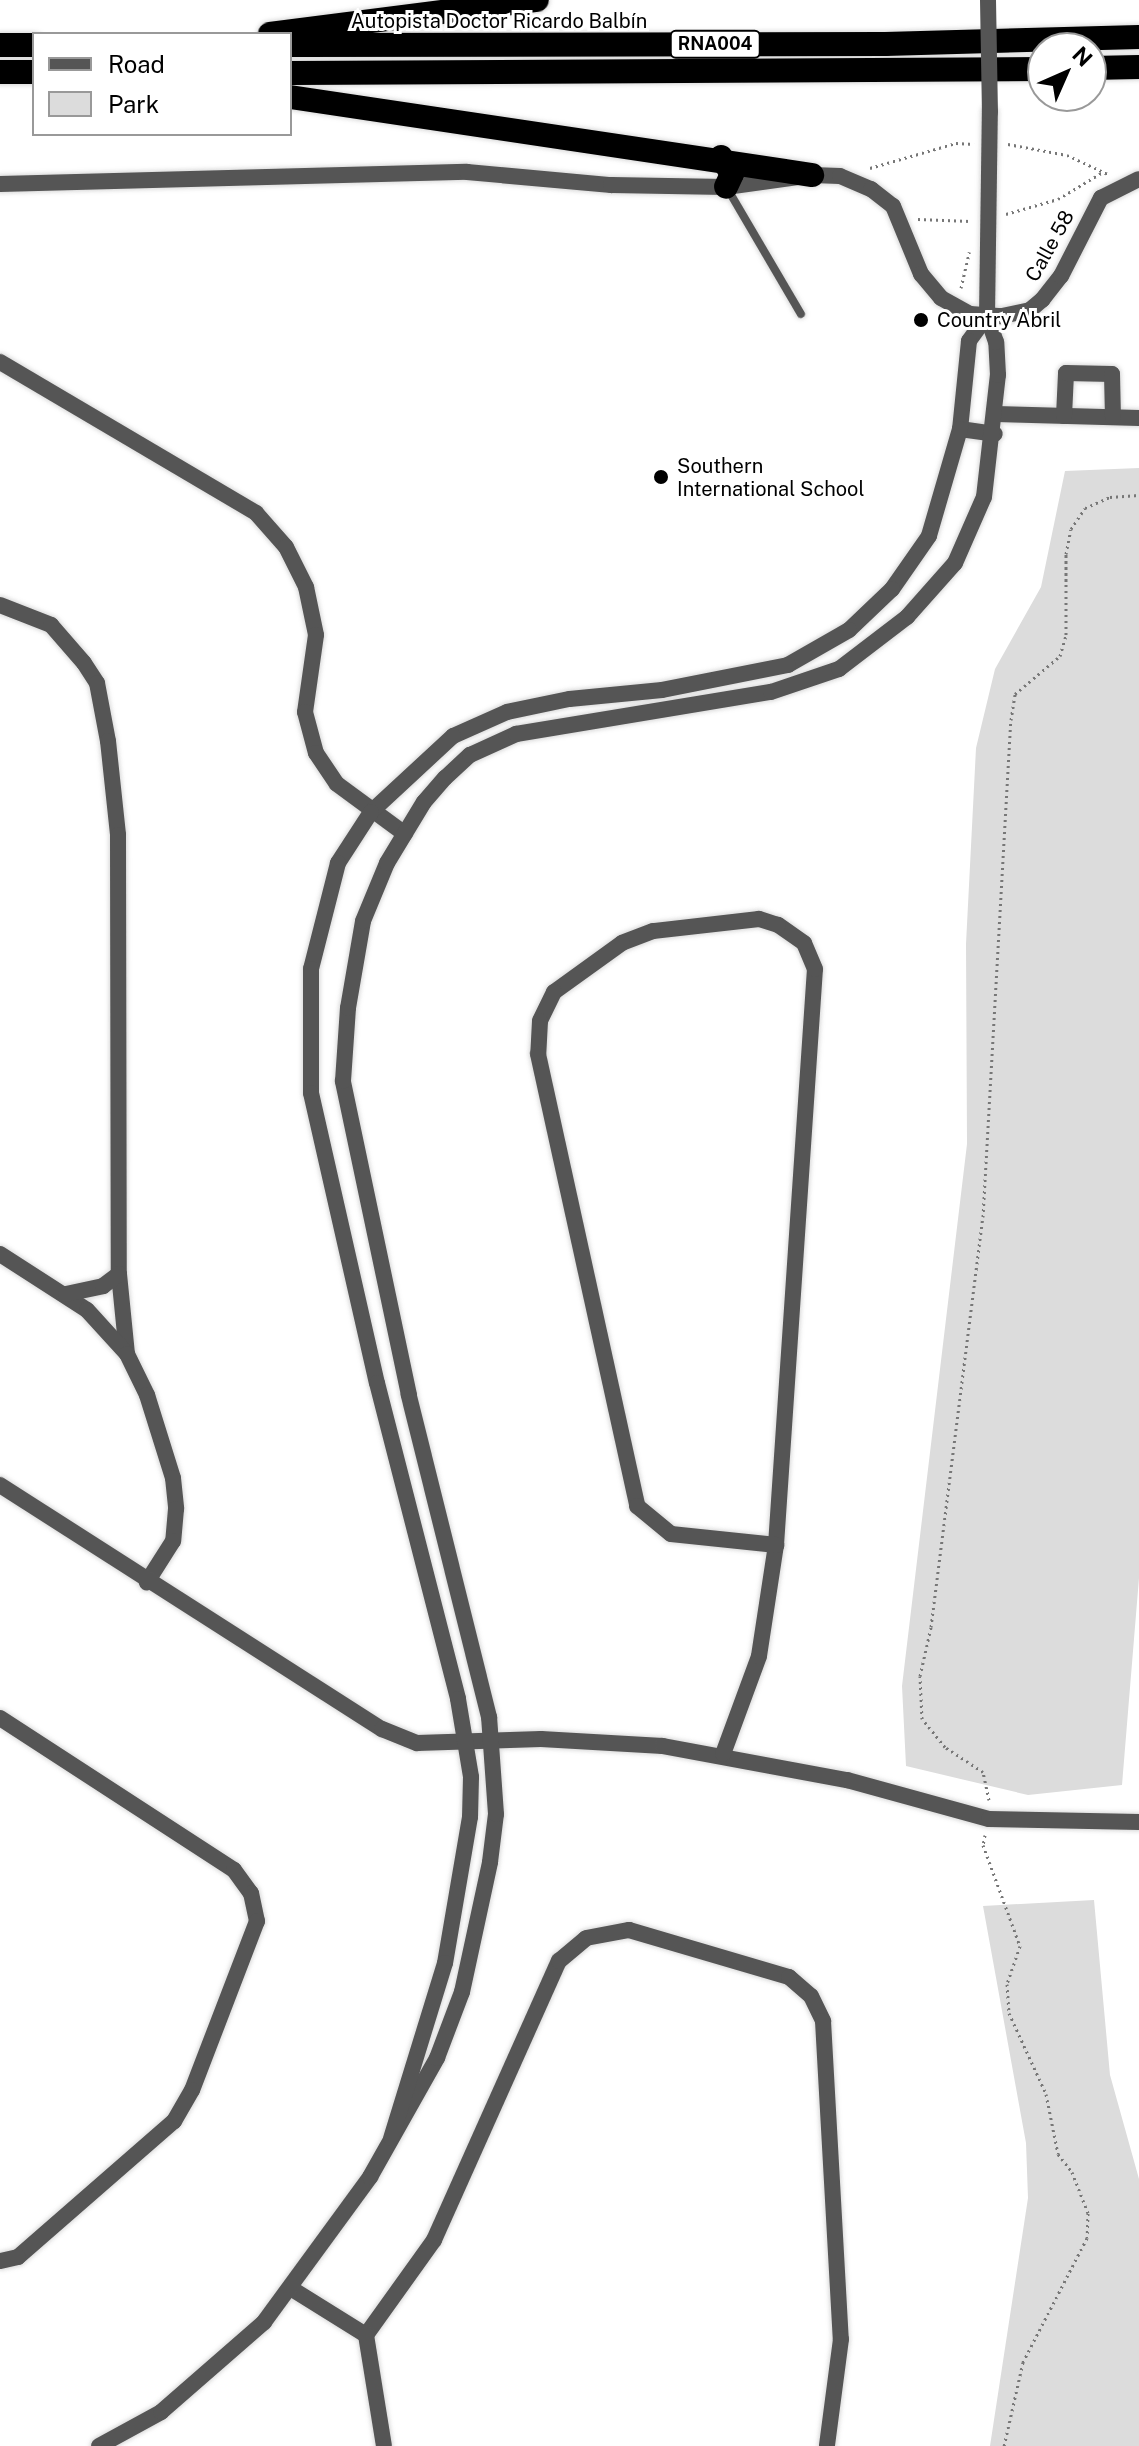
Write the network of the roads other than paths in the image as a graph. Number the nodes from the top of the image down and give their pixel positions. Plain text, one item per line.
1 (537, 0) edge
2 (988, 0) edge
3 (286, 32) edge
4 (1139, 37) edge
5 (0, 45) edge
6 (32, 45) edge
7 (292, 45) edge
8 (1139, 67) edge
9 (1107, 68) edge
10 (1027, 69) edge
11 (0, 72) edge
12 (32, 72) edge
13 (292, 73) edge
14 (292, 97) edge
15 (721, 157) junction
16 (812, 175) junction
17 (1132, 180) edge
18 (0, 184) edge
19 (726, 187) junction
20 (801, 314) dead end
21 (987, 316) junction
22 (0, 362) edge
23 (996, 414) junction
24 (1064, 416) junction
25 (1113, 417) junction
26 (1139, 418) edge
27 (960, 429) junction
28 (995, 434) junction
29 (0, 605) edge
30 (371, 812) junction
31 (405, 834) junction
32 (0, 1254) edge
33 (119, 1274) junction
34 (66, 1294) junction
35 (127, 1354) junction
36 (0, 1485) edge
37 (776, 1545) junction
38 (147, 1582) junction
39 (0, 1718) edge
40 (492, 1739) junction
41 (466, 1741) junction
42 (723, 1754) junction
43 (1139, 1822) edge
44 (391, 2138) junction
45 (0, 2261) edge
46 (292, 2289) junction
47 (366, 2335) junction
48 (99, 2446) edge
49 (384, 2446) edge
50 (827, 2446) edge

1 - 3 highway
2 - 21 street, bridge
4 - 7 highway, Autopista Doctor Ricardo Balbín / RNA004
5 - 6 highway
8 - 9 highway
10 - 13 highway, RNA004
11 - 12 highway
14 - 15 highway
15 - 16 highway
15 - 19 highway
16 - 19 street
16 - 21 street
17 - 21 street, Calle 58
18 - 19 street
19 - 20 lane
21 - 23 street
21 - 27 street
22 - 30 street
23 - 24 street
23 - 28 street
24 - 25 street
24 - 25 street
25 - 26 street
27 - 28 street
27 - 30 street
28 - 31 street
29 - 33 street
30 - 31 street
30 - 41 street
31 - 40 street
32 - 34 street
33 - 34 street
33 - 35 street
34 - 35 street
35 - 38 street
36 - 38 street
37 - 37 street
37 - 42 street
38 - 41 street
39 - 45 street
40 - 41 street
40 - 42 street
40 - 44 street
41 - 44 street
42 - 43 street
44 - 46 street
46 - 47 street
46 - 48 street
47 - 49 street
47 - 50 street

